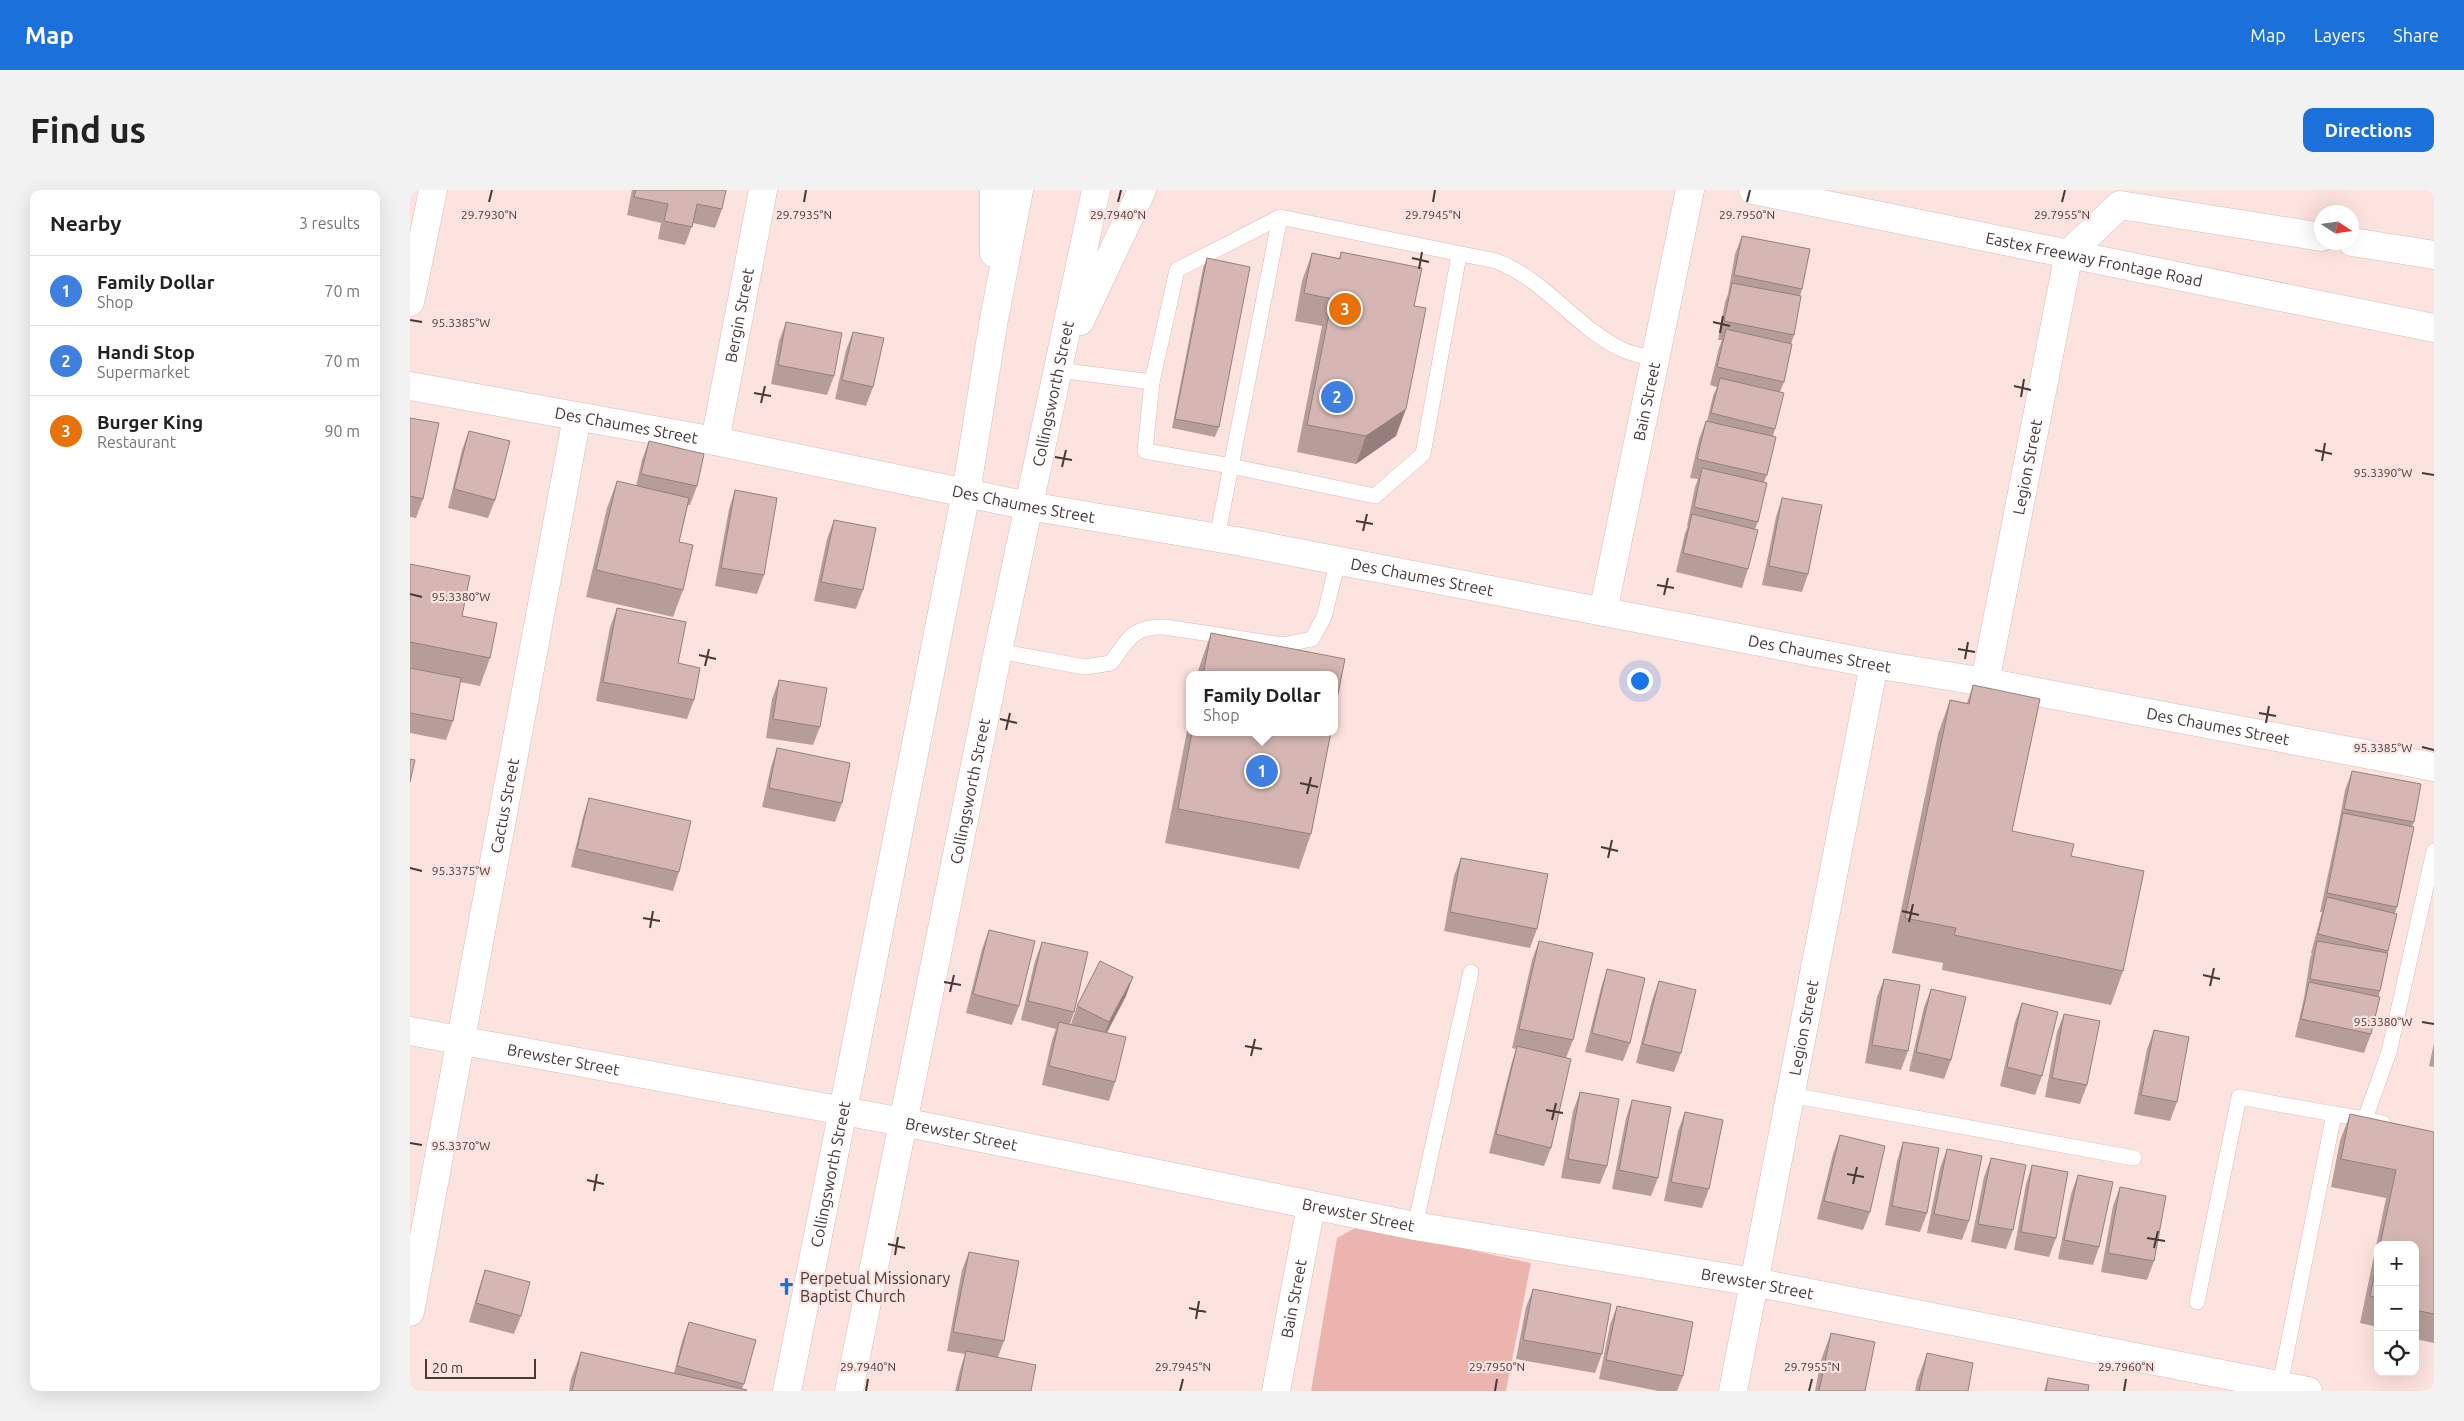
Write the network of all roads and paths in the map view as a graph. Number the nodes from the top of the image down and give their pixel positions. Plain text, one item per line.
1 (434, 190) edge
2 (763, 190) edge
3 (994, 190) edge
4 (1019, 190) edge
5 (1096, 190) edge
6 (1142, 190) edge
7 (1690, 190) edge
8 (1753, 190) edge
9 (1280, 217) junction
10 (2314, 236) edge
11 (2359, 243) edge
12 (2069, 253) junction
13 (1460, 255) junction
14 (2434, 255) edge
15 (410, 302) edge
16 (994, 319) junction
17 (2434, 328) edge
18 (1656, 359) junction
19 (1058, 370) junction
20 (1152, 382) junction
21 (410, 386) edge
22 (577, 417) junction
23 (715, 440) junction
24 (1231, 466) junction
25 (966, 493) junction
26 (1029, 506) junction
27 (1217, 538) junction
28 (1338, 561) junction
29 (1603, 612) junction
30 (998, 651) junction
31 (1874, 664) junction
32 (1985, 682) junction
33 (2434, 767) edge
34 (2434, 851) edge
35 (1471, 972) dead end
36 (410, 1031) edge
37 (462, 1041) junction
38 (1791, 1095) junction
39 (843, 1111) junction
40 (2334, 1114) junction
41 (2365, 1119) junction
42 (903, 1122) junction
43 (2395, 1125) edge
44 (2134, 1158) dead end
45 (1311, 1206) junction
46 (1415, 1226) junction
47 (1754, 1282) junction
48 (2197, 1302) dead end
49 (410, 1312) edge
50 (2280, 1386) junction
51 (788, 1391) edge
52 (849, 1391) edge
53 (1276, 1391) edge
54 (1733, 1391) edge
55 (2308, 1391) edge

1 - 15 main road
2 - 23 main road, Bergin Street
3 - 16 main road
4 - 16 main road, Collingsworth Street
5 - 19 main road, Collingsworth Street
6 - 19 main road
7 - 18 main road, Bain Street
8 - 12 main road, Eastex Freeway Frontage Road
9 - 13 lane
9 - 20 lane
9 - 24 lane
10 - 12 main road
11 - 14 main road
12 - 17 main road, Eastex Freeway Frontage Road
12 - 32 main road, Legion Street
13 - 18 lane
13 - 24 lane
16 - 25 main road, Collingsworth Street
18 - 29 main road, Bain Street
19 - 20 lane
19 - 26 main road, Collingsworth Street
20 - 24 lane
21 - 22 main road, Des Chaumes Street
22 - 23 main road, Des Chaumes Street
22 - 37 main road, Cactus Street
23 - 25 main road, Des Chaumes Street
24 - 27 lane
25 - 26 main road, Des Chaumes Street
25 - 39 main road, Collingsworth Street
26 - 27 main road, Des Chaumes Street
26 - 30 main road, Collingsworth Street
27 - 28 main road, Des Chaumes Street
28 - 29 main road, Des Chaumes Street
28 - 30 lane
29 - 31 main road, Des Chaumes Street
30 - 42 main road, Collingsworth Street
31 - 32 main road, Des Chaumes Street
31 - 38 main road, Legion Street
32 - 33 main road, Des Chaumes Street
34 - 41 lane
35 - 46 lane
36 - 37 main road, Brewster Street
37 - 39 main road, Brewster Street
37 - 49 main road, Cactus Street
38 - 44 lane
38 - 47 main road, Legion Street
39 - 42 main road, Brewster Street
39 - 51 main road, Collingsworth Street
40 - 41 lane
40 - 48 lane
40 - 50 lane
41 - 43 lane
42 - 45 main road, Brewster Street
42 - 52 main road, Collingsworth Street
45 - 46 main road, Brewster Street
45 - 53 main road, Bain Street
46 - 47 main road, Brewster Street
47 - 50 main road, Brewster Street
47 - 54 main road, Legion Street
50 - 55 main road, Brewster Street

